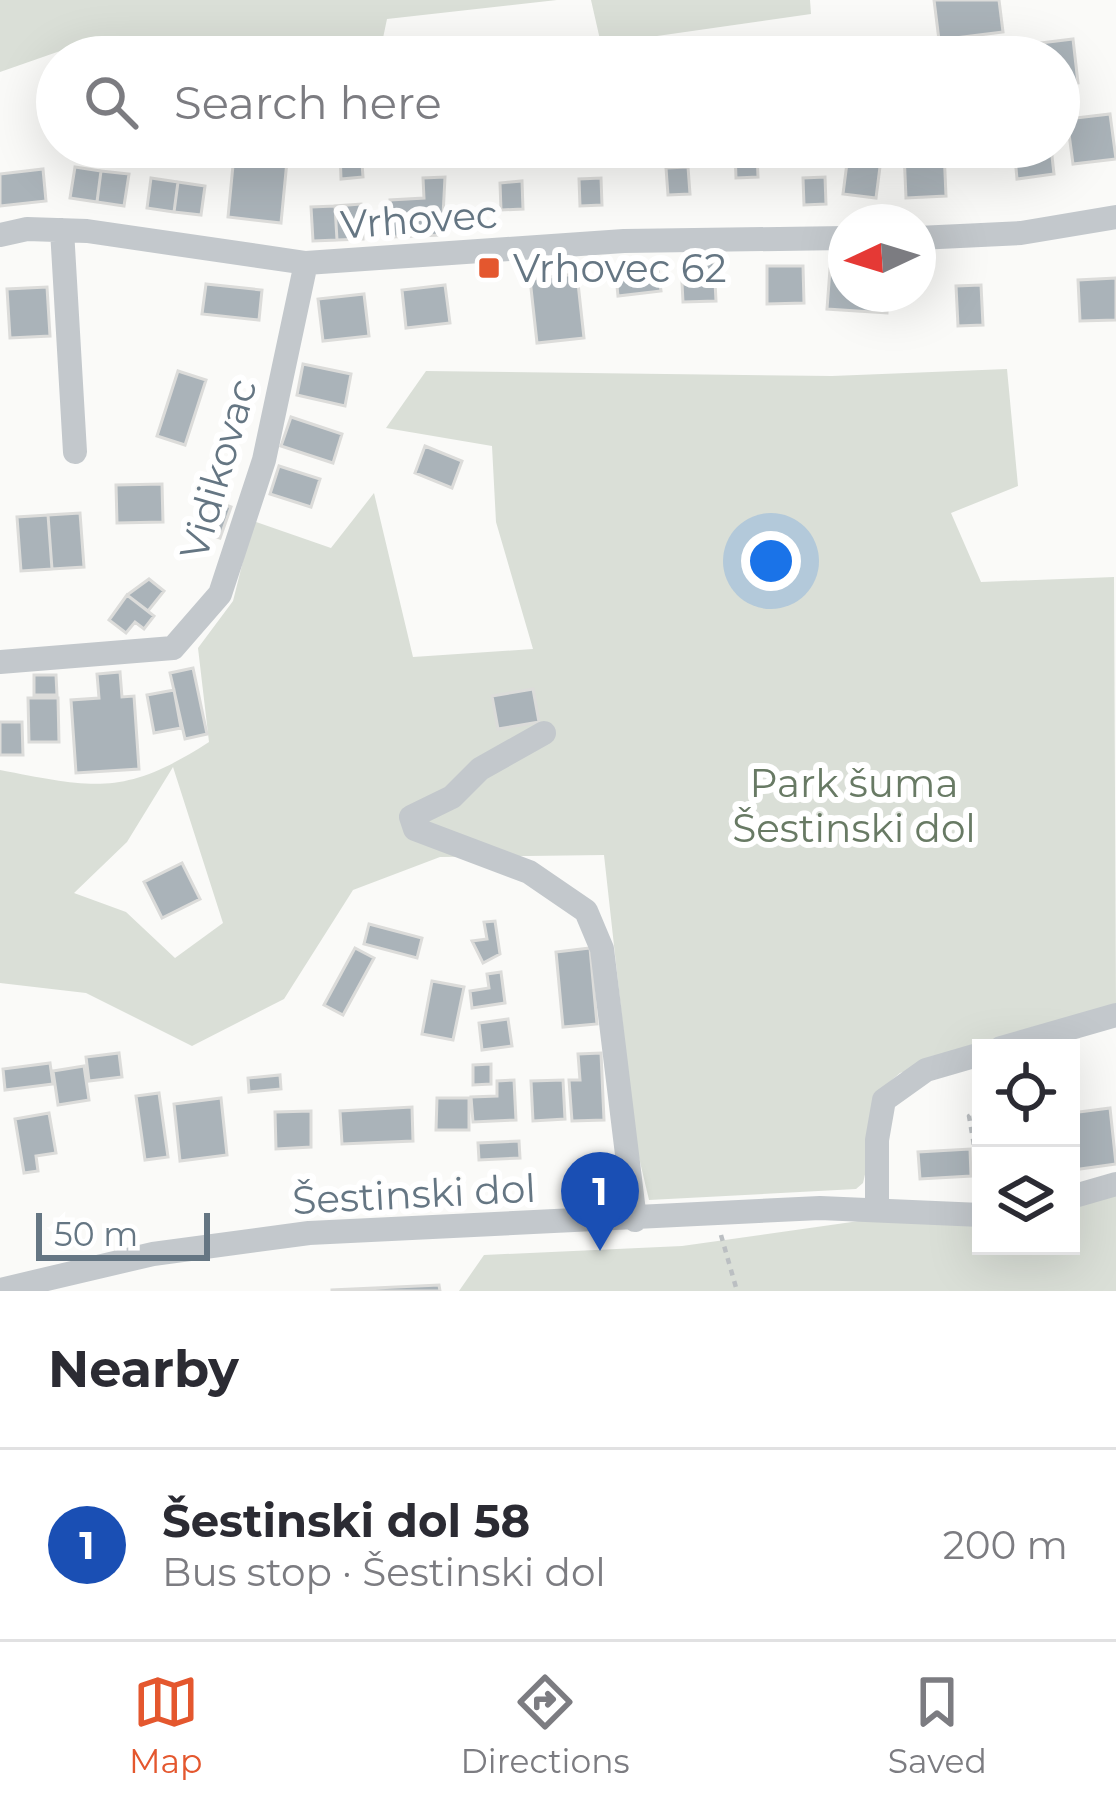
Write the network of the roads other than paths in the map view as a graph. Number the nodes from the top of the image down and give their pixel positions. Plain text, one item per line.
1 (1116, 217) edge
2 (62, 230) junction
3 (0, 235) edge
4 (936, 237) edge
5 (828, 238) edge
6 (305, 263) junction
7 (75, 452) dead end
8 (0, 662) edge
9 (544, 733) dead end
10 (1116, 1015) edge
11 (1032, 1039) edge
12 (972, 1057) edge
13 (1116, 1184) edge
14 (1080, 1194) edge
15 (877, 1209) junction
16 (972, 1214) edge
17 (635, 1220) junction
18 (0, 1290) edge

1 - 4 street
2 - 3 street, Vrhovec
2 - 6 street, Vrhovec
2 - 7 street
5 - 6 street, Vrhovec
6 - 8 street, Vidikovac
9 - 17 street
10 - 11 street
12 - 15 street
13 - 14 street
15 - 16 street, Šestinski dol
15 - 17 street, Šestinski dol
17 - 18 street, Šestinski dol

